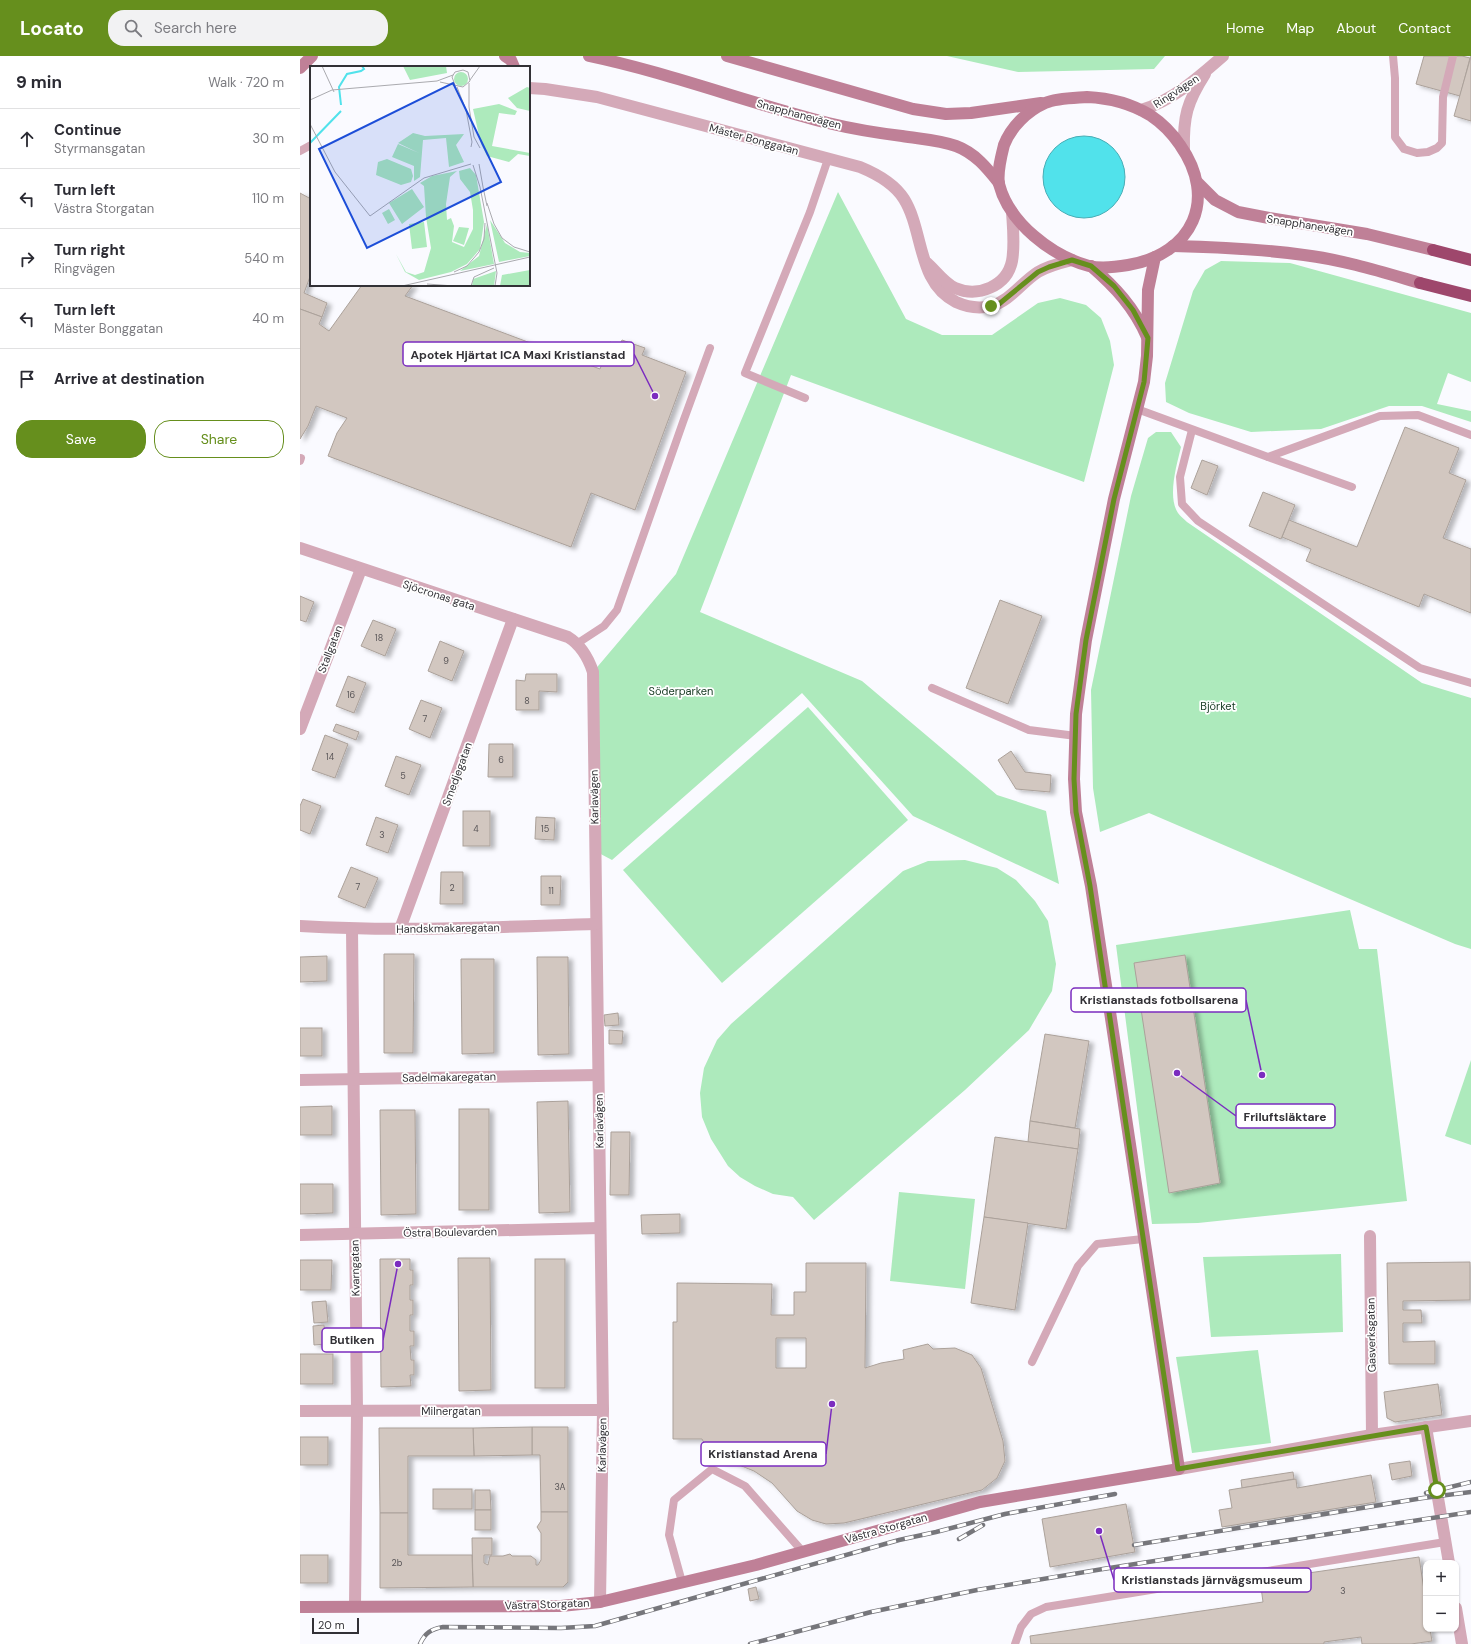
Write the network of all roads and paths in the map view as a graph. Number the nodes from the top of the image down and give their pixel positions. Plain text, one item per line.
1 (312, 56) edge
2 (505, 56) edge
3 (589, 56) edge
4 (727, 56) edge
5 (1223, 56) edge
6 (1393, 56) edge
7 (1453, 56) edge
8 (514, 66) edge
9 (300, 68) edge
10 (1209, 69) junction
11 (530, 88) edge
12 (1046, 102) junction
13 (1141, 110) junction
14 (310, 146) edge
15 (1184, 150) junction
16 (300, 151) edge
17 (828, 159) junction
18 (1197, 182) junction
19 (999, 183) junction
20 (1012, 212) junction
21 (1173, 246) junction
22 (1433, 250) joint
23 (1155, 257) junction
24 (1072, 260) junction
25 (1471, 260) edge
26 (925, 261) junction
27 (1091, 266) junction
28 (1420, 283) joint
29 (1471, 296) edge
30 (1148, 338) junction
31 (710, 348) dead end
32 (806, 398) dead end
33 (1137, 409) junction
34 (1192, 430) junction
35 (1471, 435) edge
36 (1268, 456) junction
37 (1352, 487) dead end
38 (300, 548) edge
39 (361, 568) junction
40 (513, 619) junction
41 (578, 643) junction
42 (1471, 683) edge
43 (932, 688) dead end
44 (300, 729) edge
45 (1076, 736) junction
46 (596, 924) junction
47 (300, 926) edge
48 (352, 929) junction
49 (400, 929) junction
50 (598, 1075) junction
51 (353, 1079) junction
52 (300, 1080) edge
53 (600, 1228) junction
54 (355, 1233) junction
55 (300, 1234) edge
56 (1370, 1236) dead end
57 (1143, 1238) junction
58 (1032, 1362) dead end
59 (602, 1410) junction
60 (300, 1411) edge
61 (357, 1411) junction
62 (1471, 1421) edge
63 (1426, 1427) junction
64 (1372, 1435) junction
65 (1178, 1469) junction
66 (1445, 1542) junction
67 (803, 1552) junction
68 (1448, 1560) edge
69 (682, 1582) junction
70 (600, 1602) junction
71 (356, 1606) junction
72 (300, 1607) edge
73 (1459, 1626) edge
74 (1015, 1644) edge
75 (1462, 1644) edge

1 - 9 street
2 - 8 street
3 - 19 street, Snapphanevägen
4 - 12 street
5 - 10 street, Ringvägen
6 - 7 lane
10 - 13 street, Ringvägen
10 - 15 street, Ringvägen
11 - 17 street, Mäster Bonggatan
12 - 13 street
12 - 19 street
13 - 15 street
14 - 16 lane
15 - 18 street
17 - 26 street, Mäster Bonggatan
17 - 32 lane
18 - 21 street
18 - 22 street, Snapphanevägen
19 - 20 street
20 - 24 street
20 - 26 street, Mäster Bonggatan
21 - 23 street
21 - 28 street
22 - 25 highway
23 - 27 street
23 - 30 street
24 - 26 street, Mäster Bonggatan
24 - 27 street
27 - 30 street
28 - 29 highway
30 - 33 street
31 - 41 lane
33 - 34 lane
33 - 45 street
34 - 36 lane
34 - 42 lane
35 - 36 lane
36 - 37 lane
38 - 39 street, Sjöcronas gata
39 - 40 street, Sjöcronas gata
39 - 44 street, Stallgatan
40 - 41 street, Sjöcronas gata
40 - 49 street, Smedjegatan
41 - 46 street, Karlavägen
43 - 45 lane
45 - 57 street
46 - 49 street, Handskmakaregatan
46 - 50 street, Karlavägen
47 - 48 street, Handskmakaregatan
48 - 49 street, Handskmakaregatan
48 - 51 street, Kvarngatan
50 - 51 street, Sadelmakaregatan
50 - 53 street, Karlavägen
51 - 52 street, Sadelmakaregatan
51 - 54 street, Kvarngatan
53 - 54 street, Östra Boulevarden
53 - 59 street, Karlavägen
54 - 55 street, Östra Boulevarden
54 - 61 street, Kvarngatan
56 - 64 street, Gasverksgatan
57 - 58 lane
57 - 65 street
59 - 61 street, Milnergatan
59 - 70 street, Karlavägen
60 - 61 street, Milnergatan
61 - 71 street, Kvarngatan
62 - 63 street, Västra Storgatan
63 - 64 street, Västra Storgatan
63 - 66 street
64 - 65 street, Västra Storgatan
65 - 67 street, Västra Storgatan
66 - 68 street
66 - 74 lane
67 - 69 street, Västra Storgatan
67 - 69 lane
69 - 70 street, Västra Storgatan
70 - 71 street, Västra Storgatan
71 - 72 street, Västra Storgatan
73 - 75 street

